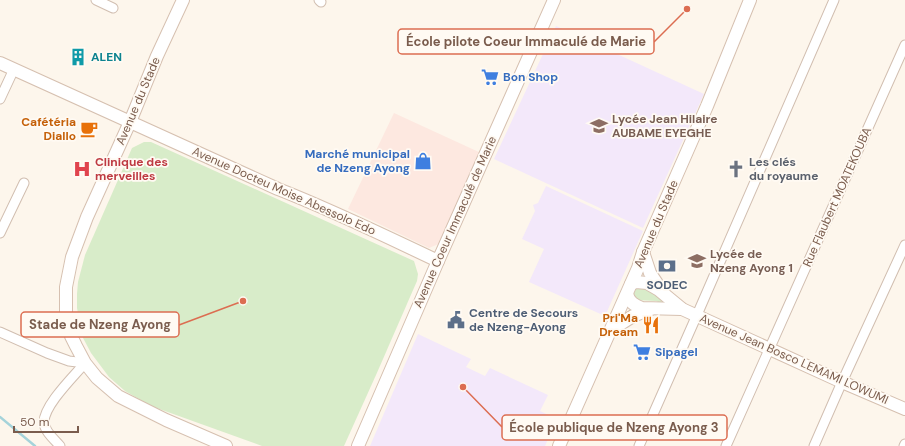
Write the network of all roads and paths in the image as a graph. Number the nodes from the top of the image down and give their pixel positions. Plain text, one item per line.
1 (96, 0) edge
2 (183, 0) edge
3 (554, 0) edge
4 (750, 0) edge
5 (834, 0) edge
6 (113, 8) dead end
7 (905, 45) edge
8 (0, 63) edge
9 (14, 69) junction
10 (0, 99) edge
11 (130, 122) junction
12 (24, 182) dead end
13 (0, 234) edge
14 (905, 245) edge
15 (643, 252) junction
16 (438, 261) junction
17 (629, 289) junction
18 (664, 294) junction
19 (653, 309) junction
20 (682, 309) junction
21 (697, 316) junction
22 (611, 330) junction
23 (0, 332) edge
24 (769, 349) junction
25 (85, 363) junction
26 (842, 382) junction
27 (905, 409) edge
28 (60, 446) edge
29 (226, 446) edge
30 (358, 446) edge
31 (559, 446) edge
32 (639, 446) edge
33 (726, 446) edge
34 (814, 446) edge

1 - 6 street
2 - 11 main road, Avenue du Stade
3 - 16 main road, Avenue Coeur Immaculé de Marie
4 - 15 main road, Avenue du Stade
5 - 21 street
7 - 24 street, Rue Flaubert MOATEKOUBA
8 - 9 main road, Avenue Docteu Moise Abessolo Edo
9 - 10 street
9 - 11 main road, Avenue Docteu Moise Abessolo Edo
11 - 16 main road, Avenue Docteu Moise Abessolo Edo
11 - 25 main road, Avenue du Stade
12 - 13 street
14 - 26 street
15 - 17 main road, Avenue du Stade
15 - 18 main road
16 - 30 main road, Avenue Coeur Immaculé de Marie
17 - 18 main road
17 - 19 main road
17 - 22 main road, Avenue du Stade
18 - 20 main road
19 - 20 main road
19 - 22 main road
20 - 21 main road, Avenue Jean Bosco LEMAMI LOWUMI
21 - 24 main road, Avenue Jean Bosco LEMAMI LOWUMI
21 - 32 street
22 - 31 main road, Avenue du Stade
23 - 25 street
24 - 26 main road, Avenue Jean Bosco LEMAMI LOWUMI
24 - 33 street, Rue Flaubert MOATEKOUBA
25 - 28 street
25 - 29 main road, Avenue du Stade
26 - 27 main road, Avenue Jean Bosco LEMAMI LOWUMI
26 - 34 street

